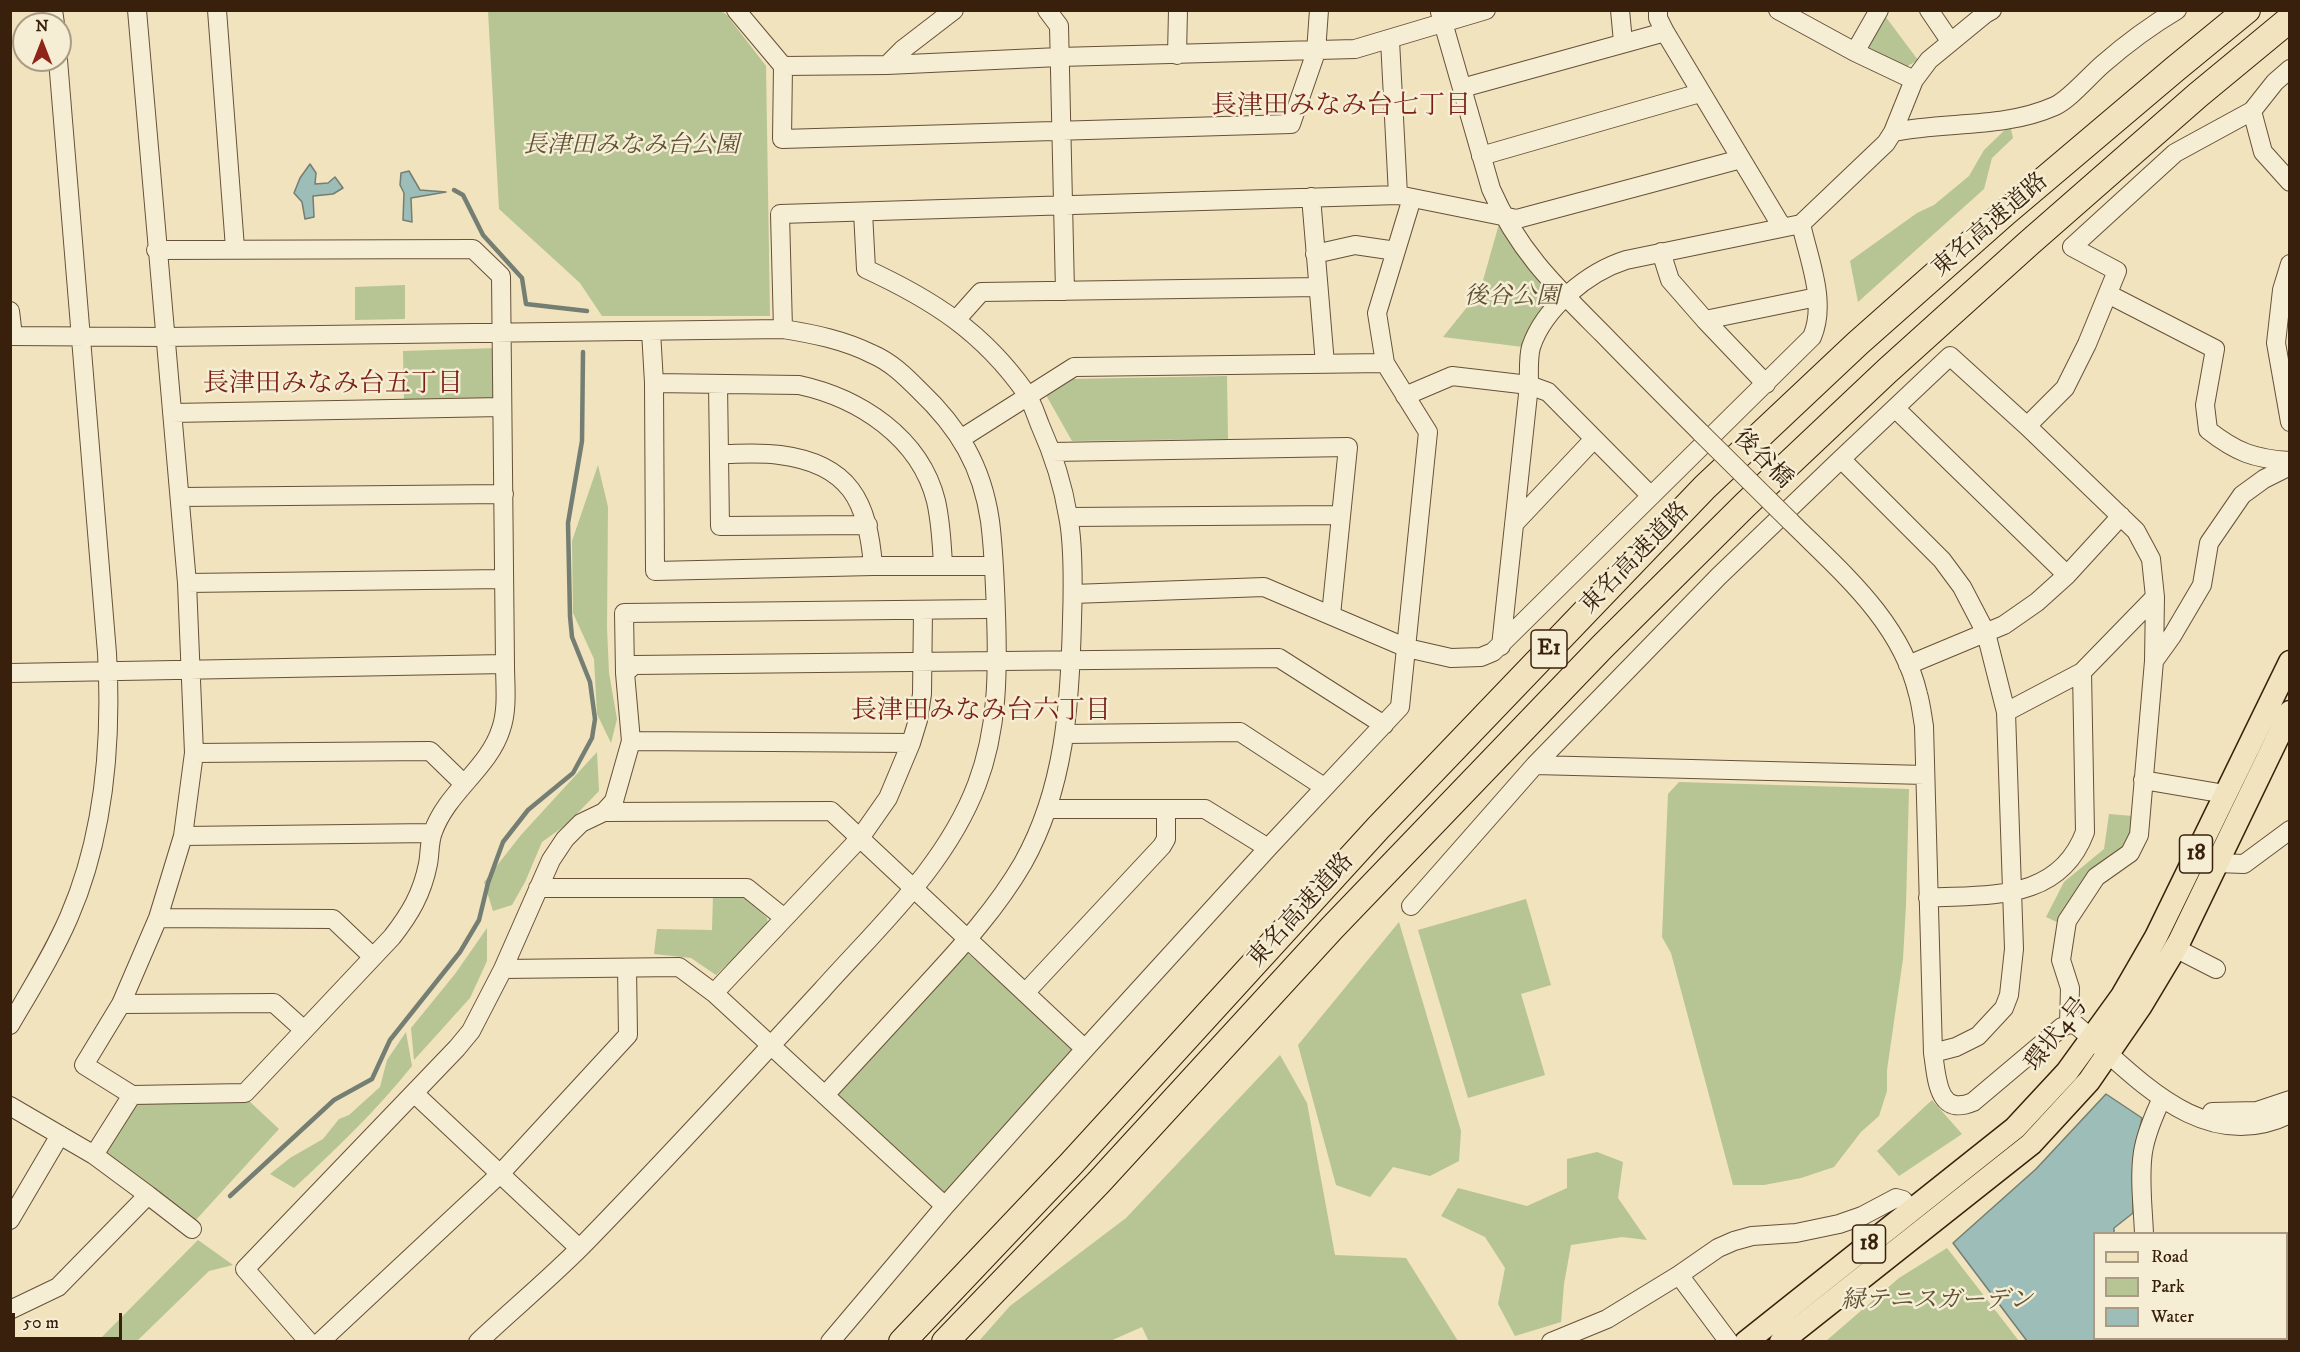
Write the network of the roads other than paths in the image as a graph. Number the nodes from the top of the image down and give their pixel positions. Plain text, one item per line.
1 (137, 10) edge
2 (217, 10) edge
3 (736, 10) edge
4 (954, 10) edge
5 (1047, 10) edge
6 (1178, 10) edge
7 (1319, 10) edge
8 (1486, 10) edge
9 (1620, 10) edge
10 (1658, 10) edge
11 (1778, 10) edge
12 (1879, 10) edge
13 (1929, 10) edge
14 (1992, 10) edge
15 (2177, 10) edge
16 (2247, 10) edge
17 (1441, 16) edge
18 (2289, 19) edge
19 (1665, 32) junction
20 (1390, 40) junction
21 (1950, 41) junction
22 (1623, 42) junction
23 (1316, 51) junction
24 (1855, 52) junction
25 (1177, 55) junction
26 (1059, 57) junction
27 (887, 65) junction
28 (783, 66) junction
29 (2289, 69) edge
30 (59, 72) edge
31 (1914, 80) junction
32 (1462, 88) junction
33 (1700, 93) junction
34 (2252, 111) junction
35 (1060, 130) junction
36 (1893, 132) junction
37 (1481, 156) junction
38 (1741, 159) junction
39 (2289, 182) edge
40 (1311, 196) junction
41 (1405, 196) junction
42 (1063, 207) junction
43 (862, 212) junction
44 (1503, 217) junction
45 (1801, 224) junction
46 (1782, 227) junction
47 (235, 248) junction
48 (156, 249) junction
49 (1396, 251) junction
50 (1661, 252) junction
51 (1315, 254) junction
52 (2289, 264) edge
53 (1318, 287) junction
54 (1065, 291) junction
55 (2108, 294) junction
56 (1566, 297) junction
57 (1817, 297) junction
58 (10, 311) edge
59 (956, 320) junction
60 (1705, 320) junction
61 (783, 329) junction
62 (651, 331) junction
63 (502, 334) junction
64 (12, 336) edge
65 (165, 337) junction
66 (82, 338) junction
67 (2284, 352) edge
68 (1385, 363) junction
69 (1325, 364) junction
70 (654, 382) junction
71 (718, 384) junction
72 (1529, 384) junction
73 (1766, 384) junction
74 (1027, 396) junction
75 (1405, 396) junction
76 (502, 407) junction
77 (1896, 409) junction
78 (172, 413) junction
79 (2289, 422) edge
80 (2027, 426) junction
81 (962, 438) junction
82 (1594, 439) junction
83 (1052, 452) junction
84 (719, 454) junction
85 (1841, 459) junction
86 (2289, 461) edge
87 (2289, 466) edge
88 (504, 494) junction
89 (1650, 495) junction
90 (180, 497) junction
91 (1341, 515) junction
92 (2121, 516) junction
93 (1069, 517) junction
94 (1514, 524) junction
95 (868, 525) junction
96 (873, 566) junction
97 (943, 566) junction
98 (994, 566) junction
99 (2067, 575) junction
100 (504, 579) junction
101 (187, 583) junction
102 (1073, 594) junction
103 (2155, 597) junction
104 (986, 609) dead end
105 (923, 610) junction
106 (1331, 615) junction
107 (1986, 633) junction
108 (1501, 646) junction
109 (1407, 648) junction
110 (1071, 661) junction
111 (2154, 661) junction
112 (924, 662) junction
113 (998, 662) junction
114 (2289, 662) edge
115 (504, 664) junction
116 (1908, 664) junction
117 (192, 669) junction
118 (108, 671) junction
119 (2082, 672) junction
120 (10, 673) edge
121 (626, 673) junction
122 (2006, 712) junction
123 (2289, 712) edge
124 (1384, 725) junction
125 (1066, 734) junction
126 (631, 741) junction
127 (911, 743) junction
128 (194, 753) junction
129 (1534, 765) junction
130 (1925, 775) junction
131 (2143, 780) junction
132 (463, 783) junction
133 (1324, 787) junction
134 (2225, 794) junction
135 (1048, 809) junction
136 (1166, 809) junction
137 (604, 812) junction
138 (2289, 830) edge
139 (432, 833) junction
140 (183, 836) junction
141 (860, 838) junction
142 (1268, 848) junction
143 (2216, 863) junction
144 (538, 888) junction
145 (913, 889) junction
146 (2012, 893) junction
147 (1928, 898) junction
148 (1411, 906) dead end
149 (783, 917) junction
150 (158, 918) junction
151 (968, 939) junction
152 (2175, 948) junction
153 (373, 957) junction
154 (627, 968) junction
155 (503, 969) junction
156 (2216, 969) dead end
157 (714, 993) junction
158 (1025, 993) junction
159 (121, 1004) junction
160 (2069, 1024) junction
161 (10, 1025) edge
162 (304, 1030) junction
163 (770, 1046) junction
164 (2101, 1046) junction
165 (1085, 1048) junction
166 (1933, 1053) junction
167 (415, 1094) junction
168 (132, 1095) junction
169 (825, 1095) junction
170 (2289, 1100) edge
171 (2167, 1101) junction
172 (10, 1106) edge
173 (2289, 1114) edge
174 (60, 1135) junction
175 (94, 1155) junction
176 (500, 1174) junction
177 (148, 1195) junction
178 (945, 1206) junction
179 (1911, 1211) junction
180 (10, 1220) edge
181 (192, 1229) dead end
182 (2144, 1232) edge
183 (579, 1248) junction
184 (1679, 1275) junction
185 (10, 1310) edge
186 (309, 1341) edge
187 (320, 1341) edge
188 (478, 1341) edge
189 (830, 1341) edge
190 (902, 1341) edge
191 (945, 1341) edge
192 (1551, 1341) edge
193 (1729, 1341) edge
194 (1746, 1341) edge
195 (1781, 1341) edge

1 - 48 street
2 - 47 street
3 - 28 street
4 - 27 street
5 - 26 street
6 - 25 street
7 - 23 street
8 - 17 street
9 - 22 street
10 - 19 street
11 - 24 street
12 - 24 street
13 - 21 street
14 - 21 street
15 - 36 street
16 - 190 highway, 東名高速道路 / E1
17 - 20 street
17 - 32 street, 後谷橋
18 - 191 highway, 東名高速道路 / E1
19 - 22 street
19 - 33 street
20 - 23 street
20 - 41 street
21 - 31 street
22 - 32 street
23 - 25 street
23 - 35 street
24 - 31 street
25 - 26 street
26 - 27 street
26 - 35 street
27 - 28 street
28 - 35 street
29 - 34 street
30 - 66 street
31 - 36 street
32 - 37 street, 後谷橋
33 - 37 street
33 - 38 street
34 - 39 street
34 - 55 street
35 - 42 street
36 - 45 street
37 - 44 street, 後谷橋
38 - 44 street
38 - 46 street
40 - 41 street
40 - 42 street
40 - 51 street
41 - 44 street
41 - 49 street
42 - 43 street
42 - 54 street
43 - 59 street
43 - 61 street
44 - 56 street, 後谷橋
45 - 46 street
45 - 57 street
46 - 50 street
47 - 48 street
47 - 63 street
48 - 65 street
49 - 51 street
49 - 68 street
50 - 56 street
50 - 60 street
51 - 53 street
52 - 67 street
53 - 54 street
53 - 69 street
54 - 59 street
55 - 80 street
55 - 86 street
56 - 72 street
56 - 116 street, 後谷橋, bridge
57 - 60 street
57 - 73 street
58 - 64 street
59 - 74 street
60 - 73 street
61 - 62 street
61 - 81 street
62 - 63 street
62 - 70 street
63 - 65 street
63 - 76 street
64 - 66 street
65 - 66 street
65 - 78 street
66 - 118 street
67 - 79 street
68 - 69 street
68 - 75 street
69 - 74 street
70 - 71 street
70 - 96 street
71 - 84 street
71 - 97 street
72 - 75 street
72 - 82 street
72 - 94 street
73 - 89 street
74 - 81 street
74 - 83 street
75 - 109 street
76 - 78 street
76 - 88 street
77 - 80 street
77 - 85 street
77 - 99 street
78 - 90 street
80 - 92 street
81 - 98 street
82 - 89 street
82 - 94 street
83 - 91 street
83 - 93 street
84 - 95 street
84 - 95 street
85 - 107 street
85 - 129 street
87 - 111 street
88 - 90 street
88 - 100 street
89 - 108 street
90 - 101 street
91 - 93 street
91 - 106 street
92 - 99 street
92 - 103 street
93 - 102 street
94 - 108 street
95 - 96 street
96 - 97 street
97 - 98 street
98 - 113 street
99 - 107 street
100 - 101 street
100 - 115 street
101 - 117 street
102 - 106 street
102 - 110 street
103 - 111 street
103 - 119 street
104 - 105 street
105 - 112 street
105 - 121 street
106 - 109 street
107 - 116 street
107 - 122 street
108 - 109 street
109 - 124 street
110 - 113 street
110 - 124 street
110 - 125 street
111 - 131 street
112 - 113 street
112 - 121 street
112 - 127 street
113 - 145 street
114 - 134 main road, 環状4号 / 18
115 - 117 street
115 - 132 street
116 - 130 street, 後谷橋
117 - 118 street
117 - 128 street
118 - 120 street
118 - 161 street
119 - 122 street
119 - 146 street
121 - 126 street
122 - 146 street
123 - 143 main road, 環状4号 / 18
124 - 133 street
125 - 133 street
125 - 135 street
126 - 127 street
126 - 137 street
127 - 141 street
128 - 132 street
128 - 140 street
129 - 130 street
129 - 148 street
130 - 147 street, 後谷橋
131 - 134 street
131 - 160 street
132 - 139 street
133 - 142 street
134 - 164 main road, 環状4号 / 18
135 - 136 street
135 - 151 street
136 - 142 street
136 - 158 street
137 - 141 street
137 - 144 street
138 - 143 street
139 - 140 street
139 - 153 street
140 - 150 street
141 - 145 street
141 - 149 street
142 - 165 street
143 - 152 main road, 環状4号 / 18
144 - 149 street
144 - 155 street
145 - 151 street
145 - 163 street
146 - 147 street
146 - 166 street
147 - 166 street, 後谷橋
149 - 157 street
150 - 153 street
150 - 159 street
151 - 158 street
151 - 169 street
152 - 156 street
152 - 164 main road, 環状4号 / 18
153 - 162 street
154 - 155 street
154 - 157 street
154 - 176 street
155 - 167 street
157 - 163 street
158 - 165 street
159 - 162 street
159 - 168 street
160 - 164 street
160 - 166 street, 後谷橋
162 - 168 street
163 - 169 street
163 - 183 street
164 - 171 street
164 - 179 main road, 環状4号 / 18
164 - 195 main road, 環状4号 / 18
165 - 178 street
167 - 176 street
167 - 186 street
168 - 175 street
169 - 178 street
170 - 171 street
171 - 173 street
171 - 182 street
172 - 174 street
174 - 175 street
174 - 180 street
175 - 177 street
176 - 183 street
176 - 187 street
177 - 181 street
177 - 185 street
178 - 189 street
179 - 184 street
179 - 194 main road, 環状4号 / 18
183 - 188 street
184 - 192 street
184 - 193 street

